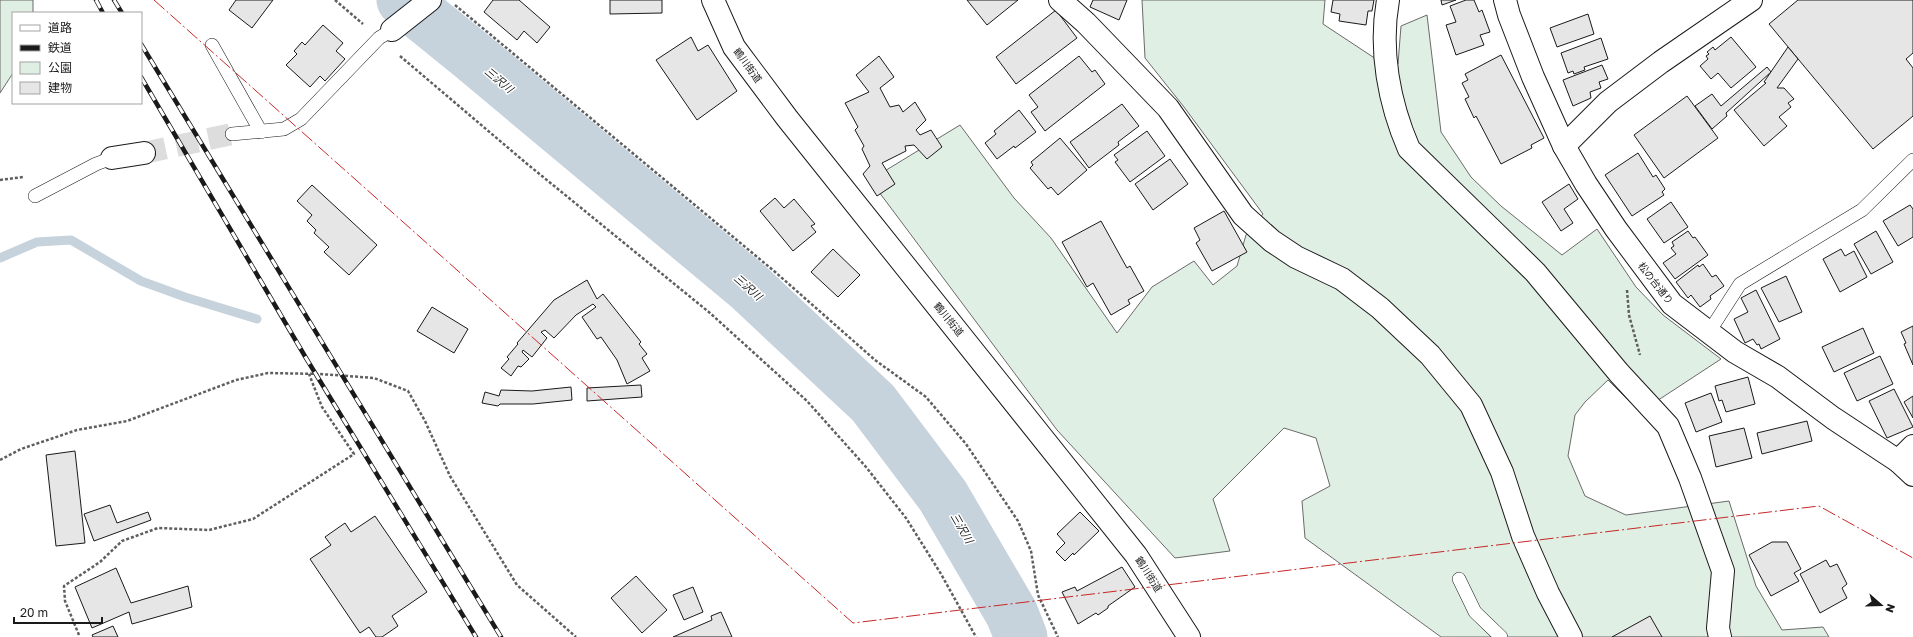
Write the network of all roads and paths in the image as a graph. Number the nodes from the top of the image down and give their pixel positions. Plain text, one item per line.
1 (335, 0) edge
2 (430, 0) edge
3 (449, 0) edge
4 (713, 0) edge
5 (1060, 0) edge
6 (1388, 0) edge
7 (1505, 0) edge
8 (1751, 0) edge
9 (386, 34) junction
10 (212, 45) dead end
11 (262, 132) junction
12 (232, 134) tunnel mouth
13 (1564, 146) junction
14 (144, 153) tunnel mouth
15 (112, 158) joint
16 (1913, 160) edge
17 (35, 196) dead end
18 (1627, 284) dead end
19 (1709, 332) junction
20 (1642, 361) dead end
21 (309, 374) junction
22 (1913, 446) edge
23 (0, 460) edge
24 (1906, 468) edge
25 (1460, 579) dead end
26 (79, 635) dead end
27 (576, 637) edge
28 (976, 637) edge
29 (1058, 637) edge
30 (1189, 637) edge
31 (1501, 637) edge
32 (1571, 637) edge
33 (1720, 637) edge

1 - 9 path
2 - 9 street
3 - 29 path
4 - 30 street, 鶴川街道
5 - 32 street
6 - 33 street
7 - 13 street, 松の台通り
8 - 13 street
9 - 11 lane
9 - 28 path
10 - 11 lane
11 - 12 lane
13 - 19 street, 松の台通り
14 - 15 street
15 - 17 lane
16 - 19 lane
18 - 20 path
19 - 24 street, 松の台通り
21 - 23 path
21 - 26 path
21 - 27 path
22 - 24 street
25 - 31 lane

